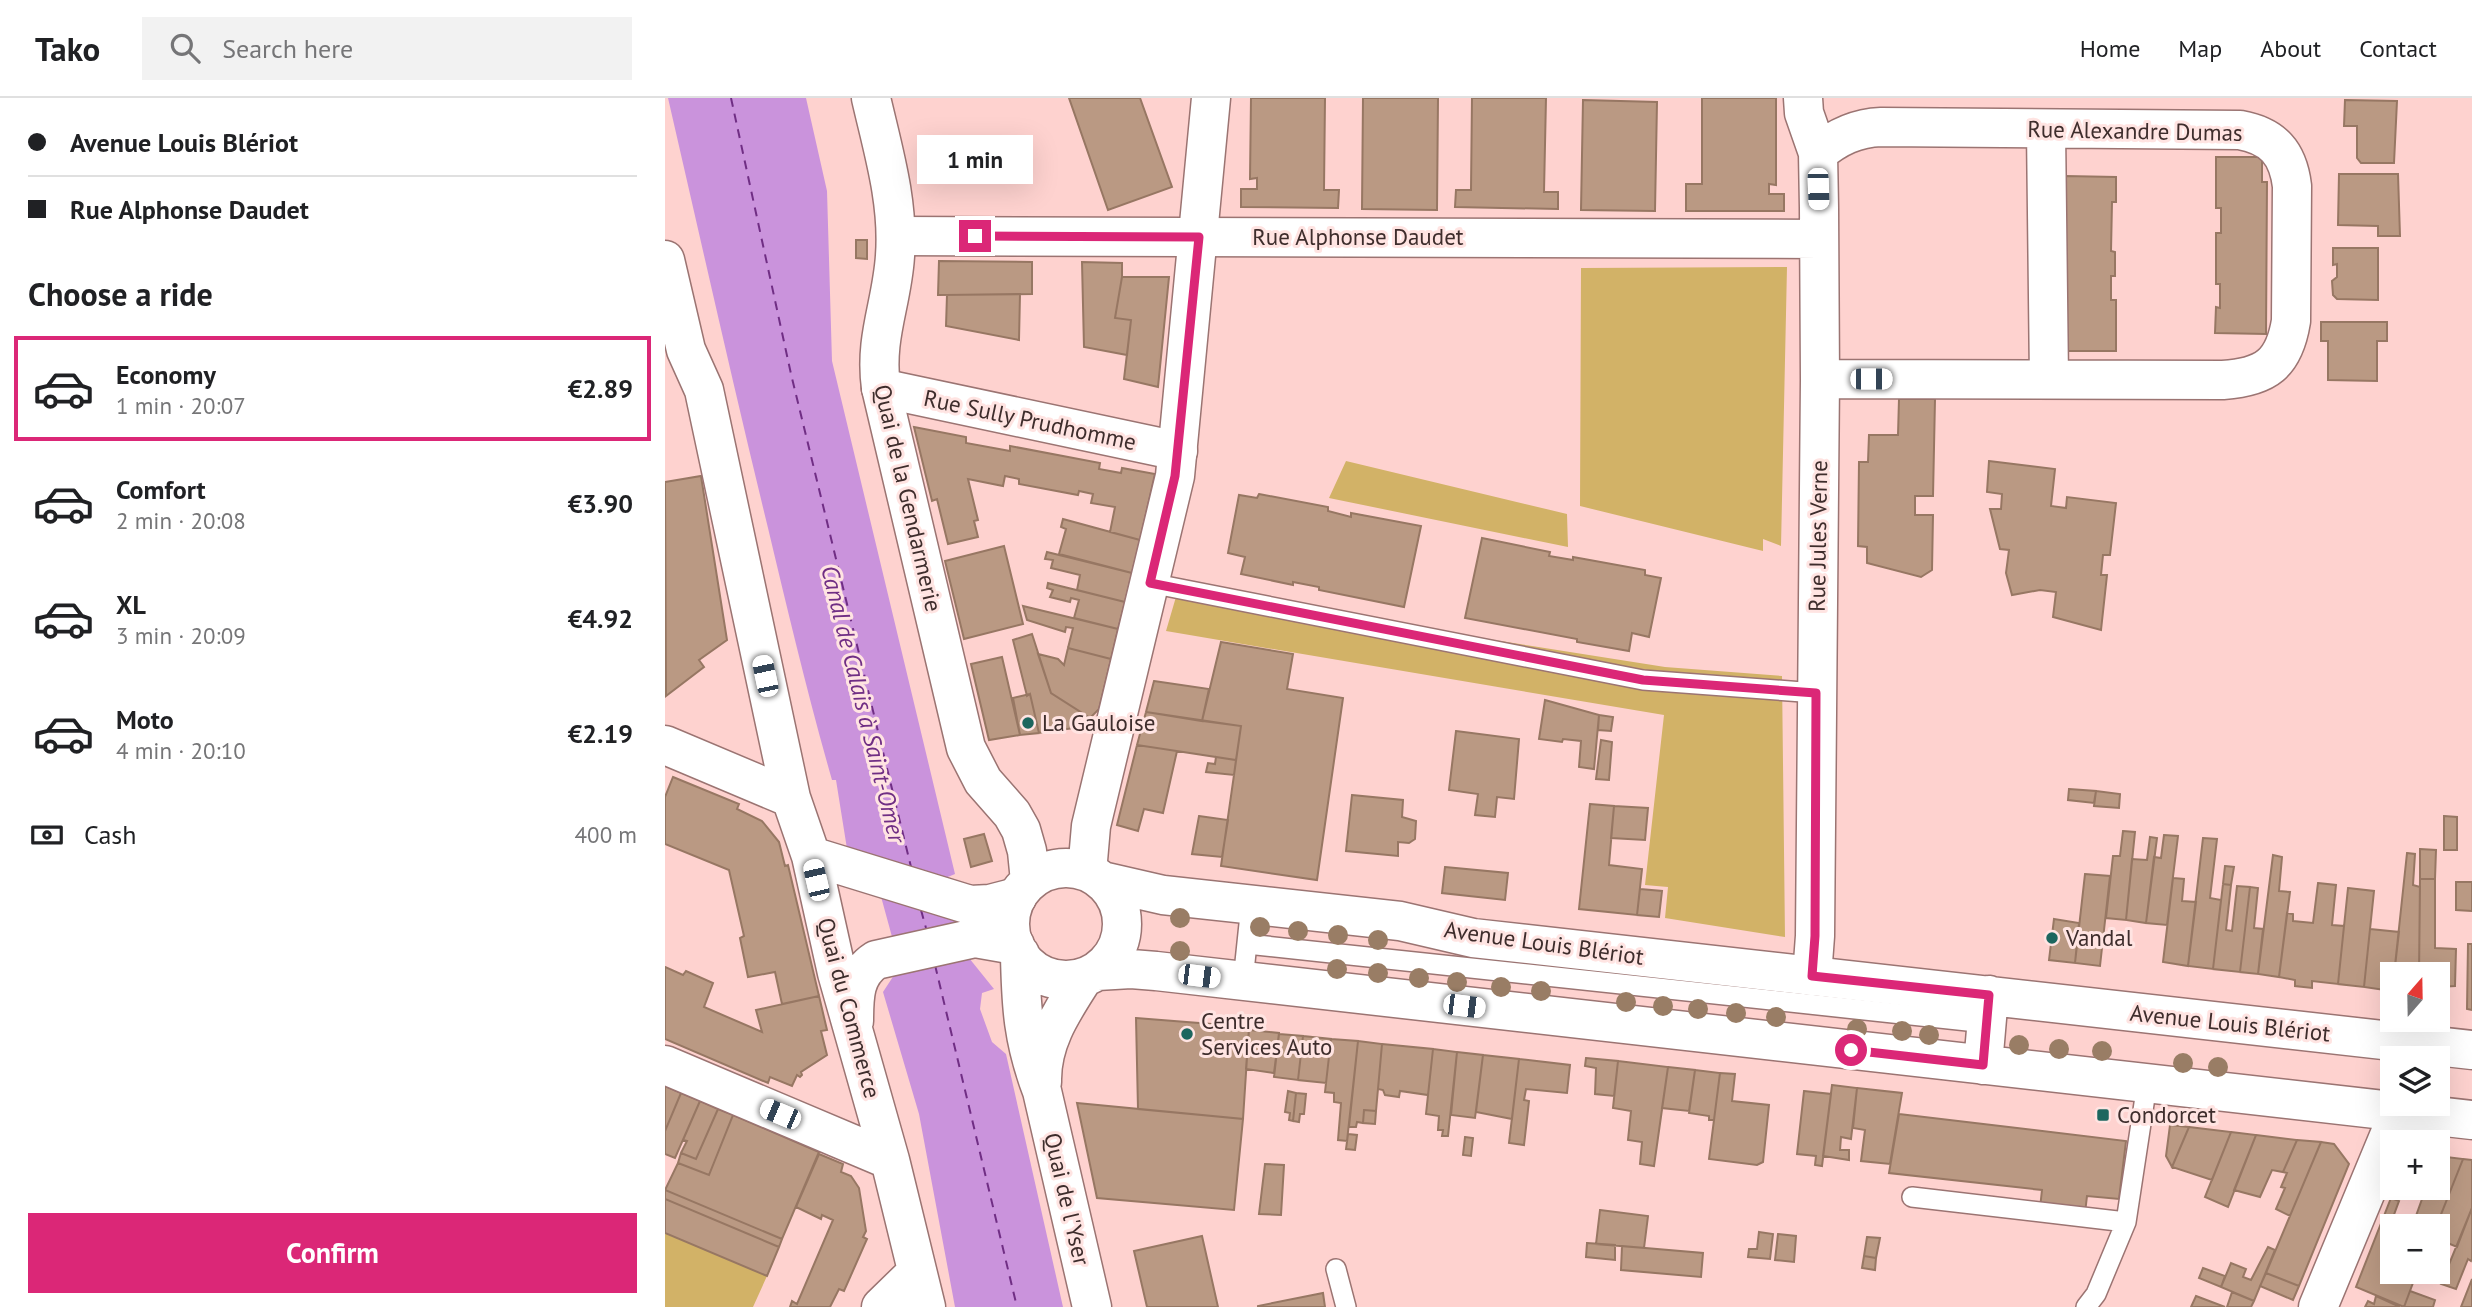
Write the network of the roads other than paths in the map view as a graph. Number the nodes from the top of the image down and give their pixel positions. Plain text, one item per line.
1 (871, 98) edge
2 (1211, 98) edge
3 (1803, 98) edge
4 (2046, 130) junction
5 (1818, 153) junction
6 (896, 236) junction
7 (1199, 237) junction
8 (1819, 239) junction
9 (665, 260) edge
10 (1820, 379) junction
11 (2049, 379) junction
12 (881, 388) junction
13 (1178, 451) junction
14 (1150, 583) junction
15 (1816, 693) junction
16 (665, 746) edge
17 (791, 798) junction
18 (811, 856) junction
19 (1094, 876) junction
20 (1024, 889) junction
21 (1251, 905) junction
22 (963, 921) junction
23 (1017, 950) junction
24 (1245, 962) junction
25 (1091, 974) junction
26 (1812, 976) junction
27 (1988, 1009) junction
28 (854, 1030) junction
29 (2472, 1050) edge
30 (665, 1065) edge
31 (1983, 1065) junction
32 (2147, 1084) junction
33 (1042, 1091) junction
34 (2380, 1110) edge
35 (2397, 1116) edge
36 (2431, 1116) edge
37 (2472, 1121) edge
38 (890, 1160) junction
39 (1912, 1197) dead end
40 (2126, 1222) junction
41 (1336, 1269) dead end
42 (921, 1289) edge
43 (2091, 1301) edge
44 (881, 1307) edge
45 (1092, 1307) edge
46 (1346, 1307) edge
47 (2078, 1307) edge
48 (2318, 1307) edge

1 - 6 street, Quai de la Gendarmerie
2 - 7 street
3 - 5 street, Rue Jules Verne
4 - 5 street, Rue Alexandre Dumas
4 - 11 street
4 - 11 street, Rue Alexandre Dumas
5 - 8 street, Rue Jules Verne
6 - 7 street, Rue Alphonse Daudet
6 - 12 street, Quai de la Gendarmerie
7 - 8 street, Rue Alphonse Daudet
7 - 13 street
8 - 10 street, Rue Jules Verne
9 - 17 street, Quai du Commerce
10 - 11 street, Rue Alexandre Dumas
10 - 15 street, Rue Jules Verne
12 - 13 street, Rue Sully Prudhomme
12 - 20 street, Quai de la Gendarmerie
13 - 14 street
14 - 15 lane
14 - 19 street
15 - 26 street, Rue Jules Verne
16 - 17 street
17 - 18 street, Quai du Commerce
18 - 22 street
18 - 28 street, Quai du Commerce
19 - 20 street
19 - 21 street, Avenue Louis Blériot
19 - 25 street
20 - 22 street
20 - 23 street
21 - 24 lane
21 - 26 street, Avenue Louis Blériot
22 - 23 street
22 - 28 street
23 - 25 street
23 - 33 street, Quai de l'Yser
24 - 25 street
24 - 27 lane
24 - 31 street
25 - 33 street, Quai de l'Yser
26 - 27 street, Avenue Louis Blériot
27 - 29 street, Avenue Louis Blériot
27 - 31 street
28 - 38 street, Quai du Commerce
30 - 38 street
31 - 32 street
32 - 34 street
32 - 40 lane
33 - 45 street, Quai de l'Yser
35 - 48 street
36 - 37 street
38 - 42 street, Quai du Commerce
39 - 40 lane
40 - 43 lane
41 - 46 lane
42 - 44 street
43 - 47 lane

